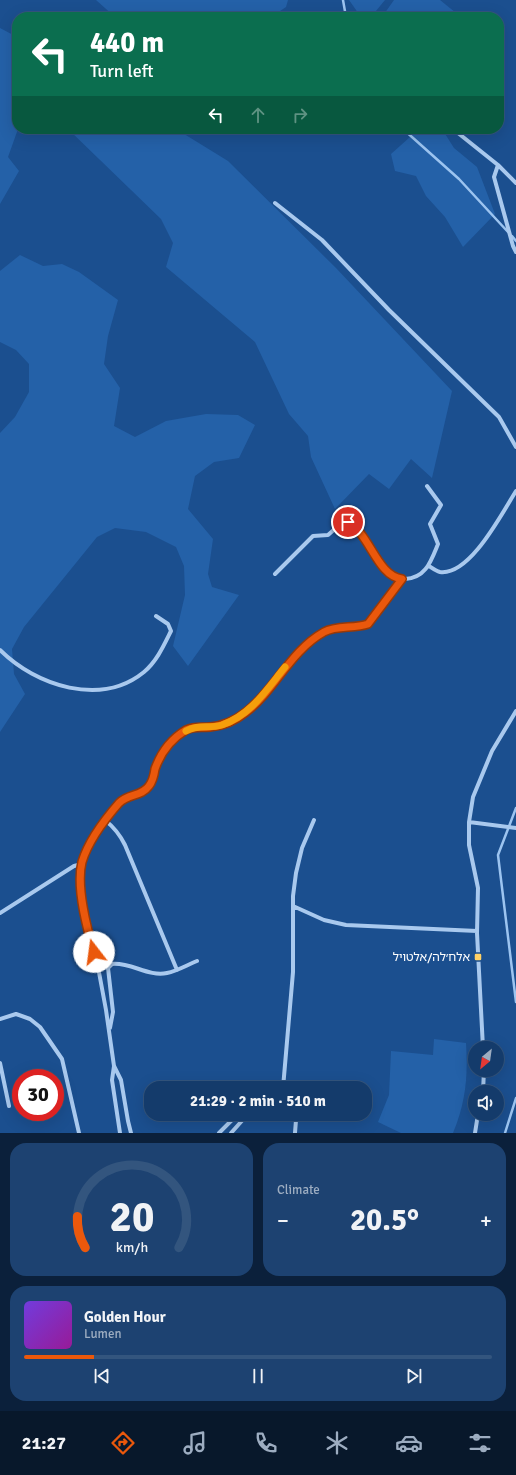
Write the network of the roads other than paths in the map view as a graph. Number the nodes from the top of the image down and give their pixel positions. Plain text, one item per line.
1 (459, 134) edge
2 (498, 165) junction
3 (516, 183) edge
4 (275, 203) dead end
5 (516, 252) edge
6 (516, 447) edge
7 (427, 486) dead end
8 (516, 491) edge
9 (429, 566) junction
10 (275, 574) dead end
11 (402, 579) junction
12 (156, 616) dead end
13 (0, 650) edge
14 (516, 711) edge
15 (314, 820) dead end
16 (106, 821) junction
17 (470, 822) junction
18 (516, 828) edge
19 (82, 864) junction
20 (293, 906) junction
21 (0, 913) edge
22 (477, 931) junction
23 (197, 961) dead end
24 (177, 970) junction
25 (0, 1020) edge
26 (109, 1032) junction
27 (483, 1041) edge
28 (0, 1063) edge
29 (114, 1066) junction
30 (284, 1081) edge
31 (9, 1106) dead end
32 (231, 1121) edge
33 (242, 1121) edge
34 (296, 1121) edge
35 (477, 1121) edge
36 (79, 1133) edge
37 (120, 1133) edge
38 (131, 1133) edge
39 (219, 1133) edge
40 (231, 1133) edge
41 (295, 1133) edge
42 (475, 1133) edge

1 - 2 street
2 - 3 street
2 - 5 street
4 - 6 street
7 - 9 street
8 - 9 street
9 - 11 street
10 - 11 street
11 - 16 street
12 - 13 street
14 - 17 street
15 - 20 street
16 - 19 street
16 - 24 street
17 - 18 street
17 - 22 street
19 - 21 street
19 - 26 street
20 - 22 street
20 - 30 street
22 - 27 street
23 - 24 street
24 - 26 street
25 - 36 street
26 - 29 street
28 - 31 street
29 - 37 street
29 - 38 street
32 - 39 street
33 - 40 street
34 - 41 street
35 - 42 street

